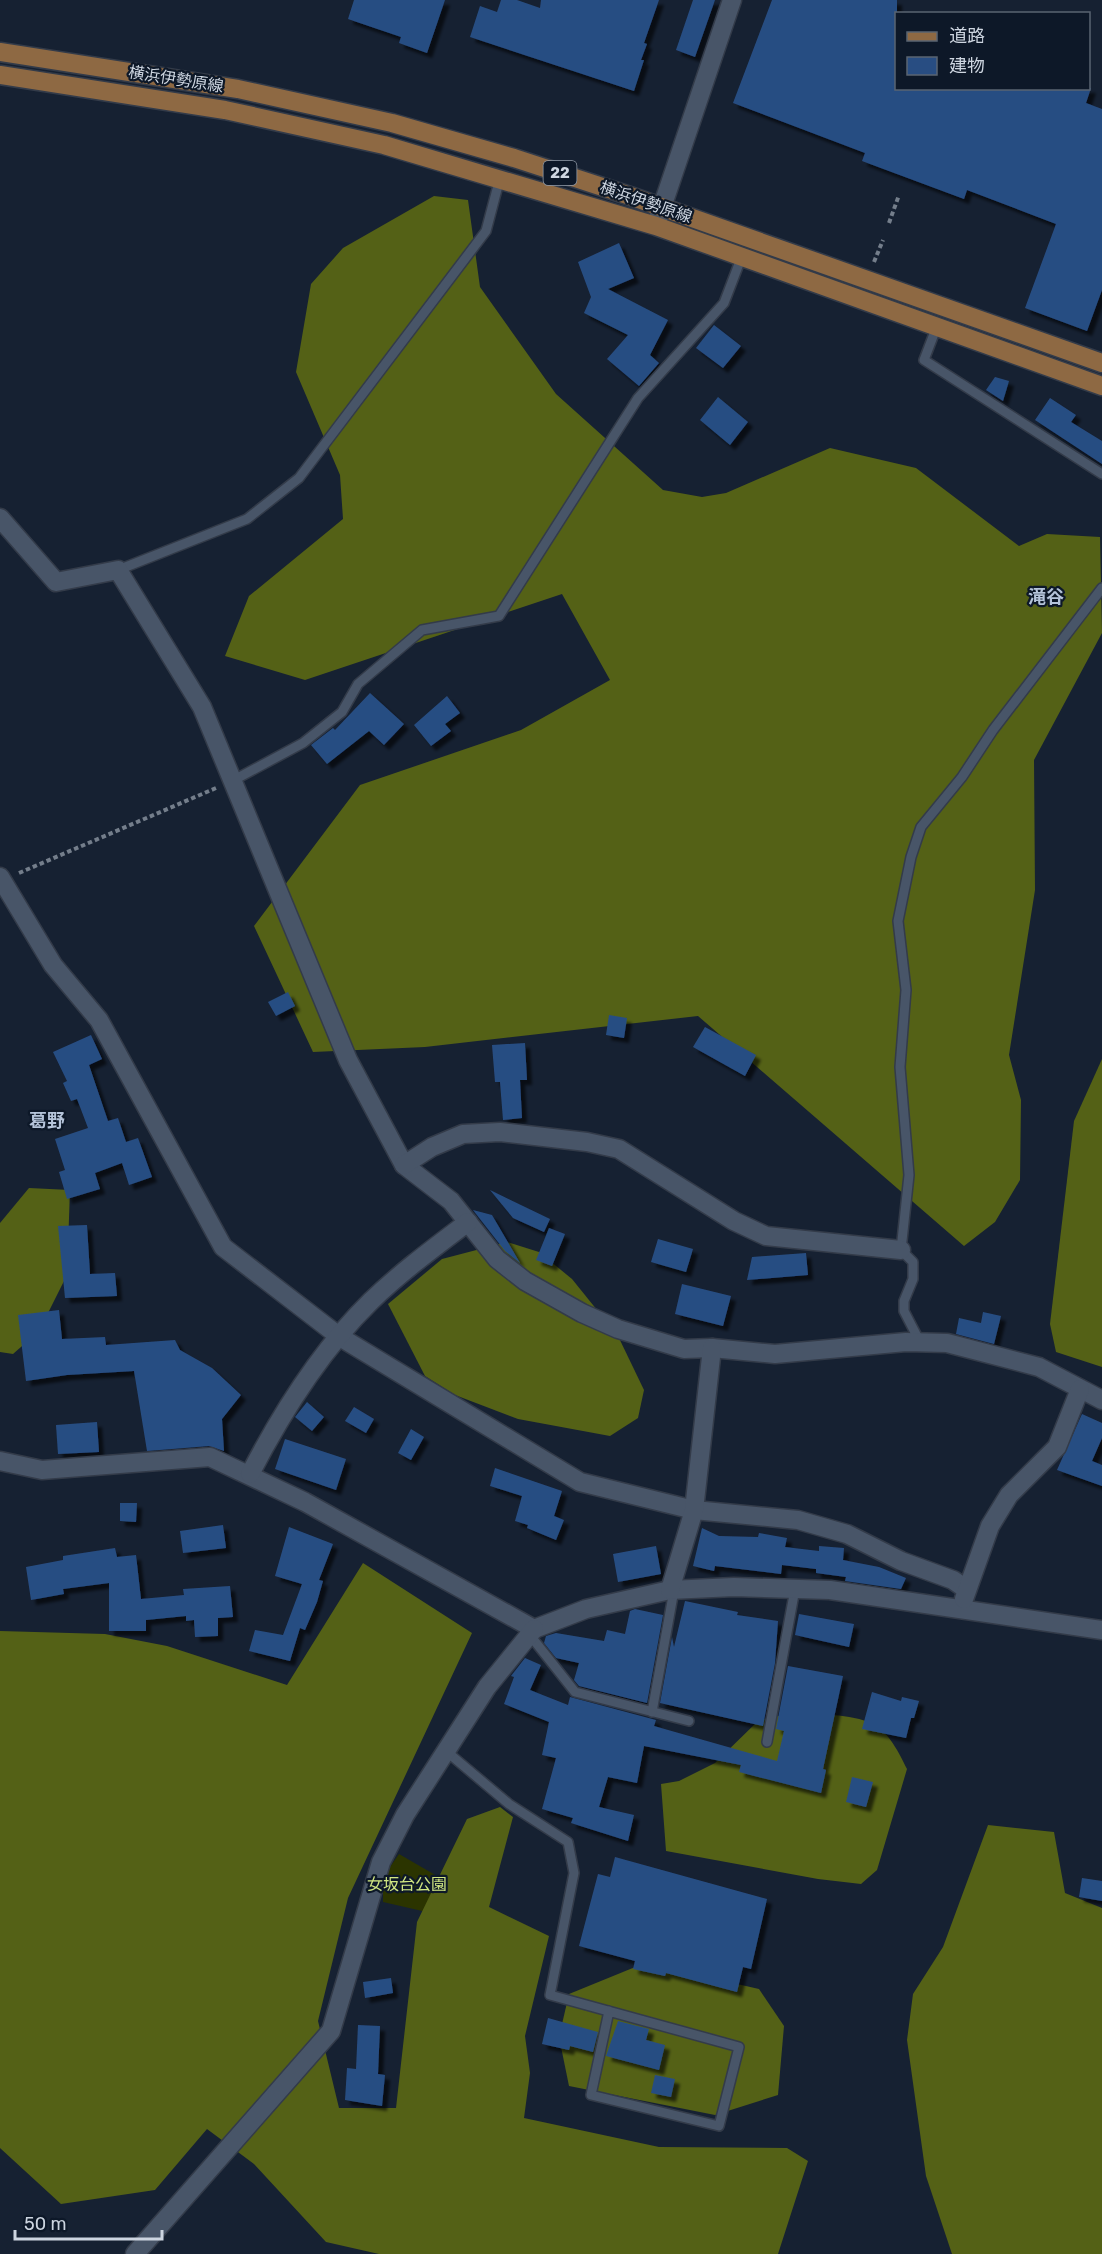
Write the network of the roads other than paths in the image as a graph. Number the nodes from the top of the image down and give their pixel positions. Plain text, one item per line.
1 (732, 0) edge
2 (0, 52) edge
3 (0, 75) edge
4 (500, 178) junction
5 (662, 207) junction
6 (656, 226) junction
7 (742, 256) junction
8 (937, 326) junction
9 (1102, 363) edge
10 (1102, 386) edge
11 (1102, 474) edge
12 (0, 518) edge
13 (118, 570) junction
14 (1102, 588) edge
15 (234, 780) junction
16 (1, 879) edge
17 (404, 1165) junction
18 (468, 1222) junction
19 (901, 1250) junction
20 (340, 1337) junction
21 (920, 1342) junction
22 (712, 1348) junction
23 (1080, 1389) junction
24 (1102, 1400) edge
25 (0, 1461) edge
26 (250, 1474) junction
27 (694, 1510) junction
28 (795, 1589) junction
29 (966, 1589) junction
30 (672, 1590) junction
31 (961, 1610) junction
32 (1102, 1630) edge
33 (531, 1632) junction
34 (652, 1712) junction
35 (689, 1721) dead end
36 (767, 1742) dead end
37 (446, 1751) junction
38 (609, 2011) junction
39 (135, 2254) edge

1 - 5 street
2 - 5 main road, 横浜伊勢原線 / 22
3 - 4 main road, 横浜伊勢原線 / 22
4 - 6 main road, 横浜伊勢原線 / 22
4 - 13 lane
5 - 6 street
5 - 9 main road, 横浜伊勢原線 / 22
6 - 7 main road, 横浜伊勢原線 / 22
7 - 8 main road, 横浜伊勢原線 / 22
7 - 15 lane
8 - 10 main road, 横浜伊勢原線 / 22
8 - 11 lane
12 - 13 street
13 - 15 street
14 - 19 lane
15 - 17 street
16 - 20 street
17 - 18 street
17 - 19 street
18 - 20 street
18 - 22 street
19 - 21 lane
20 - 26 street
20 - 27 street
21 - 22 street
21 - 23 street
22 - 27 street
23 - 24 street
23 - 29 street
25 - 26 street
26 - 33 street
27 - 29 street
27 - 30 street
28 - 30 street
28 - 31 street
28 - 36 lane
29 - 31 street
30 - 33 street
30 - 34 lane
31 - 32 street
33 - 34 lane
33 - 37 street
34 - 35 lane
37 - 38 lane
37 - 39 street
38 - 38 lane

